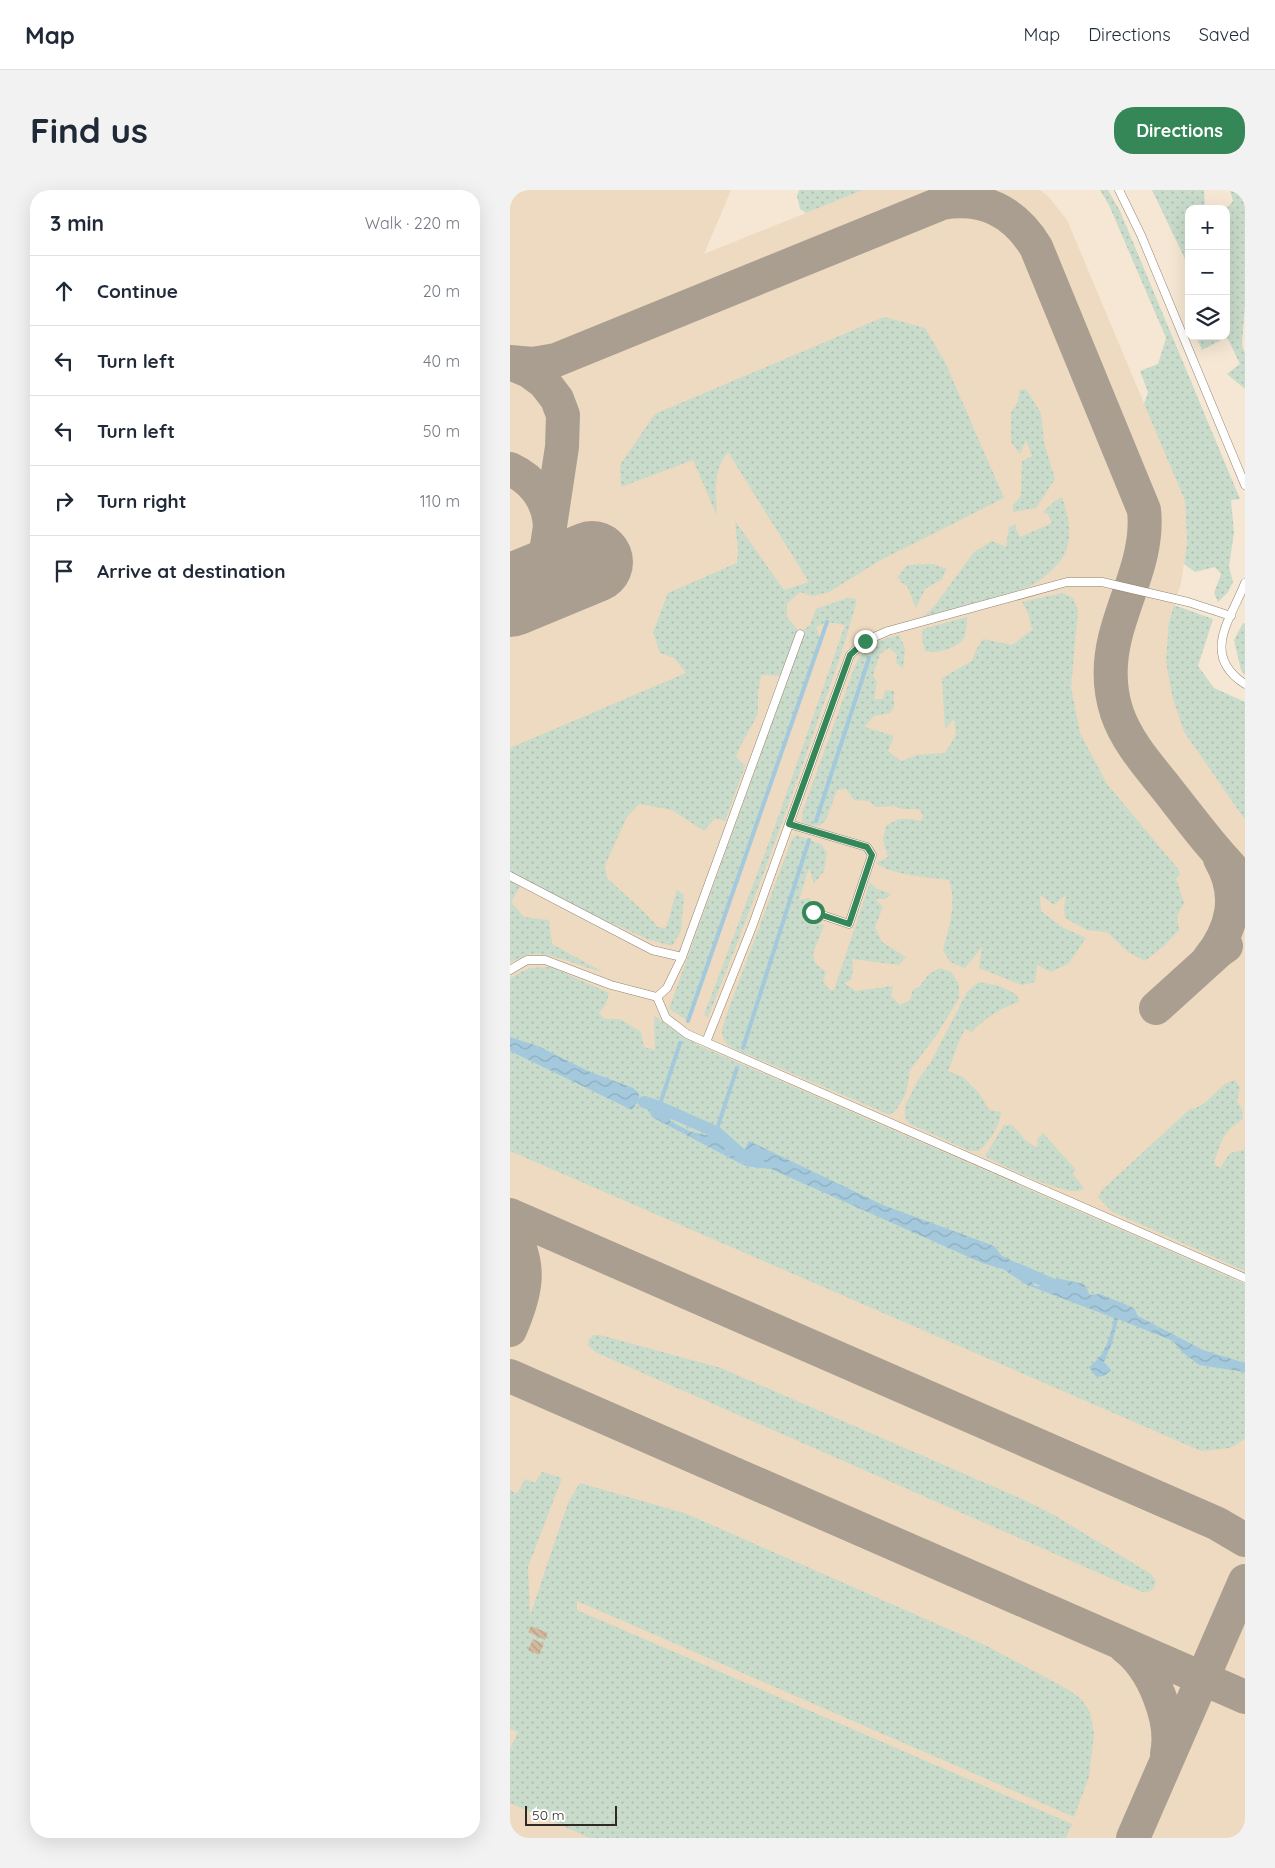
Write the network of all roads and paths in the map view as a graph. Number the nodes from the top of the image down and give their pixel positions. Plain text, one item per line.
1 (1119, 190) edge
2 (1245, 485) edge
3 (1245, 583) edge
4 (1230, 616) junction
5 (800, 634) dead end
6 (1245, 684) edge
7 (789, 824) junction
8 (510, 876) edge
9 (813, 912) dead end
10 (682, 957) junction
11 (510, 970) edge
12 (657, 997) junction
13 (706, 1042) junction
14 (1245, 1278) edge

1 - 2 lane
3 - 4 lane
4 - 6 lane
4 - 7 lane
5 - 10 lane
7 - 9 lane
7 - 13 lane
8 - 10 lane
10 - 12 lane
11 - 12 lane
12 - 13 lane
13 - 14 lane

